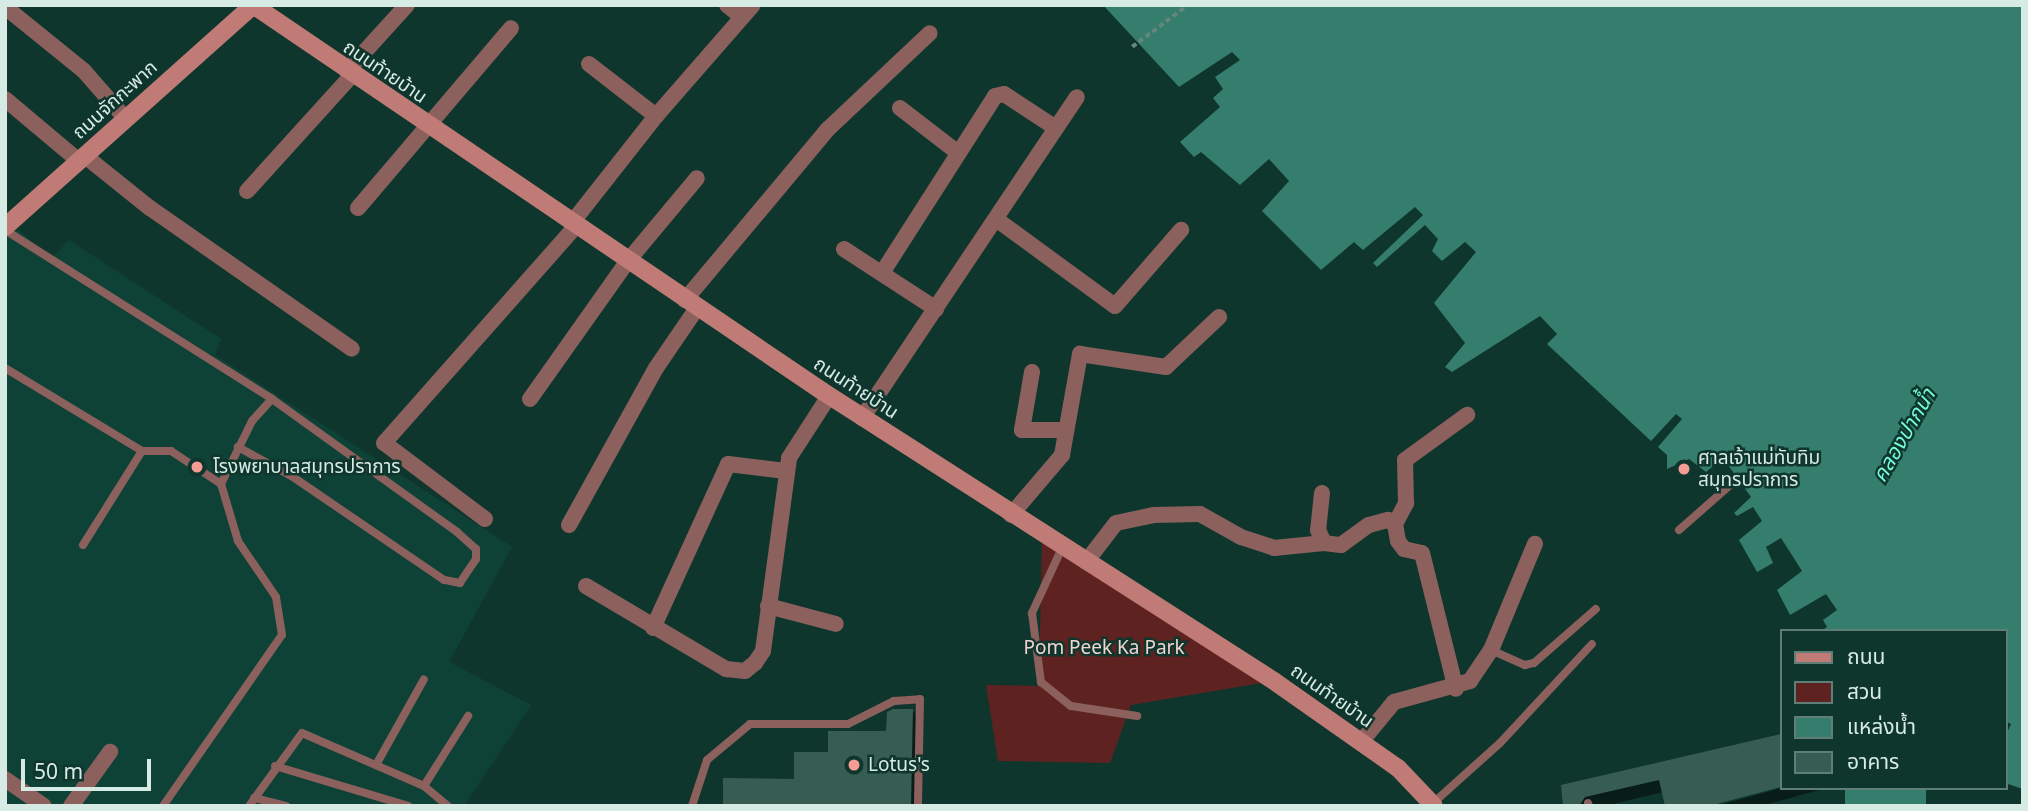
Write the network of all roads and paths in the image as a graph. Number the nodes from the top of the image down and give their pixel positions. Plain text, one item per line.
1 (254, 5) edge
2 (407, 5) edge
3 (727, 5) edge
4 (1188, 5) edge
5 (10, 11) dead end
6 (748, 11) edge
7 (512, 27) dead end
8 (930, 33) dead end
9 (1132, 47) dead end
10 (589, 64) dead end
11 (350, 73) junction
12 (1077, 97) dead end
13 (5, 99) edge
14 (900, 108) dead end
15 (656, 116) junction
16 (126, 119) junction
17 (429, 128) junction
18 (1056, 128) junction
19 (957, 152) junction
20 (82, 159) junction
21 (697, 178) dead end
22 (247, 191) dead end
23 (358, 208) dead end
24 (996, 219) junction
25 (573, 226) junction
26 (5, 228) edge
27 (1181, 230) dead end
28 (844, 249) dead end
29 (627, 262) junction
30 (882, 272) junction
31 (691, 304) junction
32 (936, 309) junction
33 (1219, 317) dead end
34 (352, 349) dead end
35 (5, 368) edge
36 (1032, 372) dead end
37 (829, 396) junction
38 (271, 399) junction
39 (530, 399) dead end
40 (1467, 415) dead end
41 (862, 418) junction
42 (1066, 430) junction
43 (238, 447) junction
44 (142, 451) junction
45 (786, 471) junction
46 (1736, 480) dead end
47 (220, 484) junction
48 (1322, 493) dead end
49 (1011, 515) junction
50 (485, 519) dead end
51 (1395, 524) junction
52 (569, 525) dead end
53 (1679, 530) dead end
54 (1324, 543) junction
55 (1535, 544) dead end
56 (83, 545) dead end
57 (1062, 548) junction
58 (1086, 562) junction
59 (586, 586) dead end
60 (768, 606) junction
61 (1596, 609) dead end
62 (836, 624) dead end
63 (653, 628) junction
64 (1592, 643) dead end
65 (1491, 650) junction
66 (424, 679) dead end
67 (1456, 689) junction
68 (468, 716) dead end
69 (1137, 716) dead end
70 (1361, 742) junction
71 (110, 752) dead end
72 (376, 765) junction
73 (275, 766) junction
74 (5, 779) edge
75 (424, 786) junction
76 (251, 802) edge
77 (1433, 805) edge
78 (44, 806) edge
79 (71, 806) edge
80 (163, 806) edge
81 (286, 806) edge
82 (408, 806) edge
83 (448, 806) edge
84 (692, 806) edge
85 (918, 806) edge

1 - 11 street, ถนนท้ายบ้าน
1 - 16 street, ถนนจักกะพาก
2 - 11 street
3 - 6 street
4 - 9 path
5 - 16 street
6 - 15 street
7 - 17 street
8 - 31 street
10 - 15 street
11 - 17 street, ถนนท้ายบ้าน
11 - 22 street
12 - 18 street
13 - 20 street
14 - 19 street
15 - 25 street
16 - 20 street, ถนนจักกะพาก
17 - 23 street
17 - 25 street, ถนนท้ายบ้าน
18 - 19 street
18 - 24 street
19 - 30 street
20 - 26 street, ถนนจักกะพาก
20 - 34 street
21 - 29 street
24 - 27 street
24 - 32 street
25 - 29 street, ถนนท้ายบ้าน
25 - 50 street
26 - 38 lane
28 - 30 street
29 - 31 street, ถนนท้ายบ้าน
29 - 39 street
30 - 32 street
31 - 37 street, ถนนท้ายบ้าน
31 - 52 street
32 - 41 street
33 - 42 street
35 - 44 lane
36 - 42 street
37 - 41 street, ถนนท้ายบ้าน
37 - 45 street
38 - 43 lane
38 - 43 lane
40 - 51 street
41 - 49 street, ถนนท้ายบ้าน
42 - 49 street
43 - 47 lane
44 - 47 lane
44 - 56 lane
45 - 60 street
45 - 63 street
46 - 53 lane
47 - 80 lane
48 - 54 street
49 - 57 street, ถนนท้ายบ้าน
51 - 54 street
51 - 67 street
54 - 58 street
55 - 65 street
57 - 58 street, ถนนท้ายบ้าน
57 - 69 lane
58 - 70 street, ถนนท้ายบ้าน
59 - 63 street
60 - 62 street
60 - 63 street
61 - 65 lane
64 - 77 lane
65 - 67 street
66 - 72 lane
67 - 70 street
68 - 75 lane
70 - 77 street, ถนนท้ายบ้าน
71 - 79 street
72 - 73 lane
72 - 75 lane
73 - 76 lane
73 - 82 lane
74 - 78 street
75 - 83 lane
76 - 81 lane
84 - 85 lane

